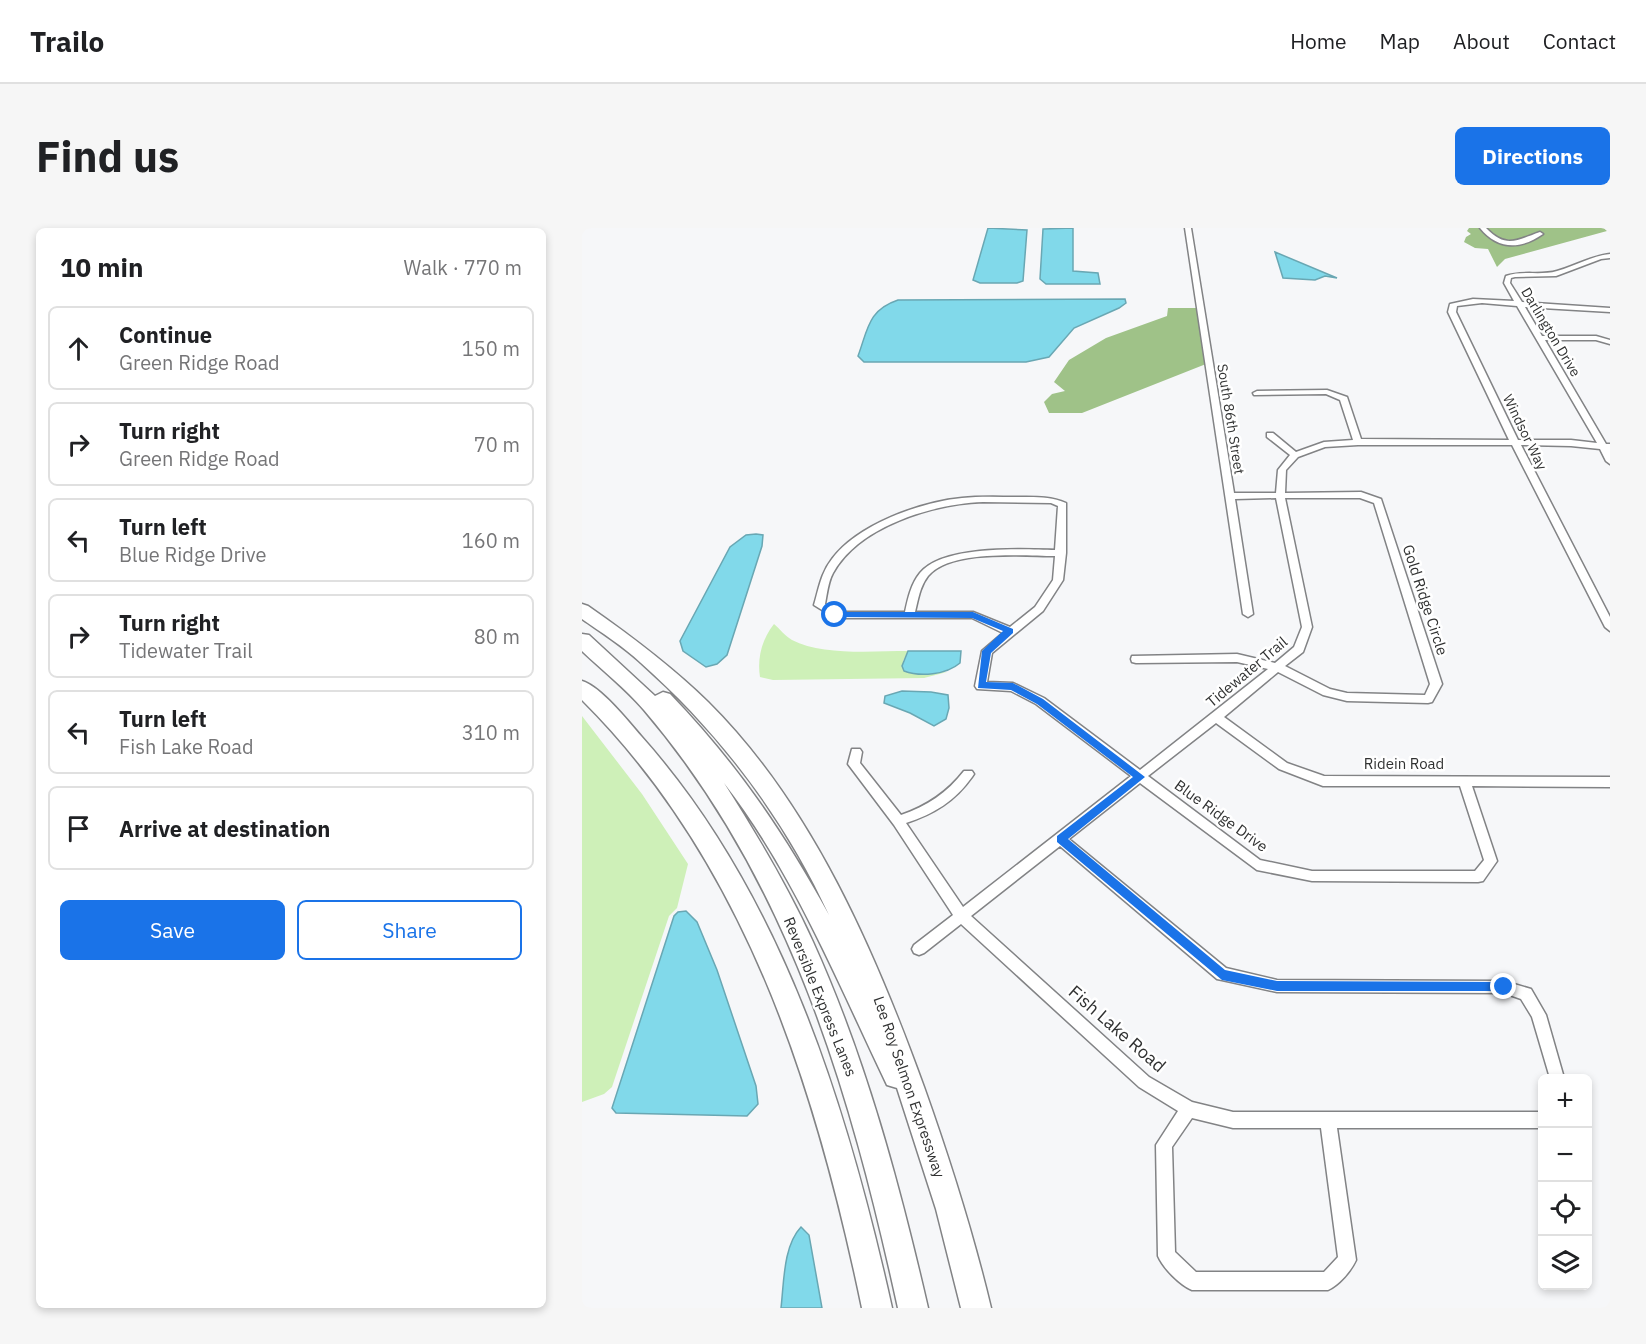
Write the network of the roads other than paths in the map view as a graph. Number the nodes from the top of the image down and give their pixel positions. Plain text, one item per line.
1 (1188, 228) edge
2 (1483, 228) edge
3 (1540, 234) dead end
4 (1610, 256) edge
5 (1518, 303) junction
6 (1610, 309) edge
7 (1539, 338) junction
8 (1610, 342) edge
9 (1257, 393) dead end
10 (1270, 435) dead end
11 (1358, 442) junction
12 (1515, 443) junction
13 (1607, 446) edge
14 (1295, 455) junction
15 (1610, 461) edge
16 (1229, 496) junction
17 (1280, 496) junction
18 (1061, 553) junction
19 (584, 610) edge
20 (1248, 614) dead end
21 (909, 615) junction
22 (1610, 627) edge
23 (1010, 631) junction
24 (582, 635) edge
25 (582, 640) edge
26 (1136, 659) dead end
27 (621, 667) junction
28 (1277, 667) junction
29 (582, 670) edge
30 (644, 676) junction
31 (582, 688) edge
32 (610, 711) junction
33 (1216, 717) junction
34 (856, 752) dead end
35 (968, 774) dead end
36 (1140, 777) junction
37 (1464, 781) junction
38 (1610, 782) edge
39 (898, 822) junction
40 (1061, 839) junction
41 (961, 916) junction
42 (919, 949) dead end
43 (1556, 1074) edge
44 (1189, 1109) junction
45 (1328, 1120) junction
46 (1538, 1120) edge
47 (876, 1308) edge
48 (913, 1308) edge
49 (976, 1308) edge

1 - 16 street, South 86th Street
2 - 3 street
4 - 5 street, Darlington Drive
5 - 6 street
5 - 7 street, Darlington Drive
5 - 12 street, Windsor Way
7 - 8 street
7 - 13 street, Darlington Drive
9 - 11 street
10 - 14 street
11 - 12 street
11 - 14 street
12 - 13 street
12 - 22 street, Windsor Way
13 - 15 street, Darlington Drive
14 - 17 street, Tidewater Trail
16 - 17 street, Gold Ridge Circle
16 - 20 street, South 86th Street
17 - 28 street, Tidewater Trail
17 - 28 street, Gold Ridge Circle
18 - 21 street
18 - 21 street
18 - 23 street
19 - 30 highway
21 - 23 street
23 - 36 street, Blue Ridge Drive
24 - 27 highway
25 - 27 highway, Reversible Express Lanes
26 - 28 street
27 - 30 highway, Reversible Express Lanes
28 - 33 street, Tidewater Trail
29 - 32 highway
30 - 48 highway, Reversible Express Lanes
30 - 49 highway, Lee Roy Selmon Expressway
31 - 32 highway
32 - 47 highway
33 - 36 street, Tidewater Trail
33 - 37 street, Ridein Road
34 - 39 street, Fish Lake Road
35 - 39 street
36 - 37 street, Blue Ridge Drive
36 - 40 street, Tidewater Trail
37 - 38 street, Ridein Road
39 - 41 street, Fish Lake Road
40 - 41 street, Tidewater Trail
40 - 43 street
41 - 42 street, Tidewater Trail
41 - 44 street, Fish Lake Road
44 - 45 street, Fish Lake Road
44 - 45 street
45 - 46 street, Fish Lake Road

